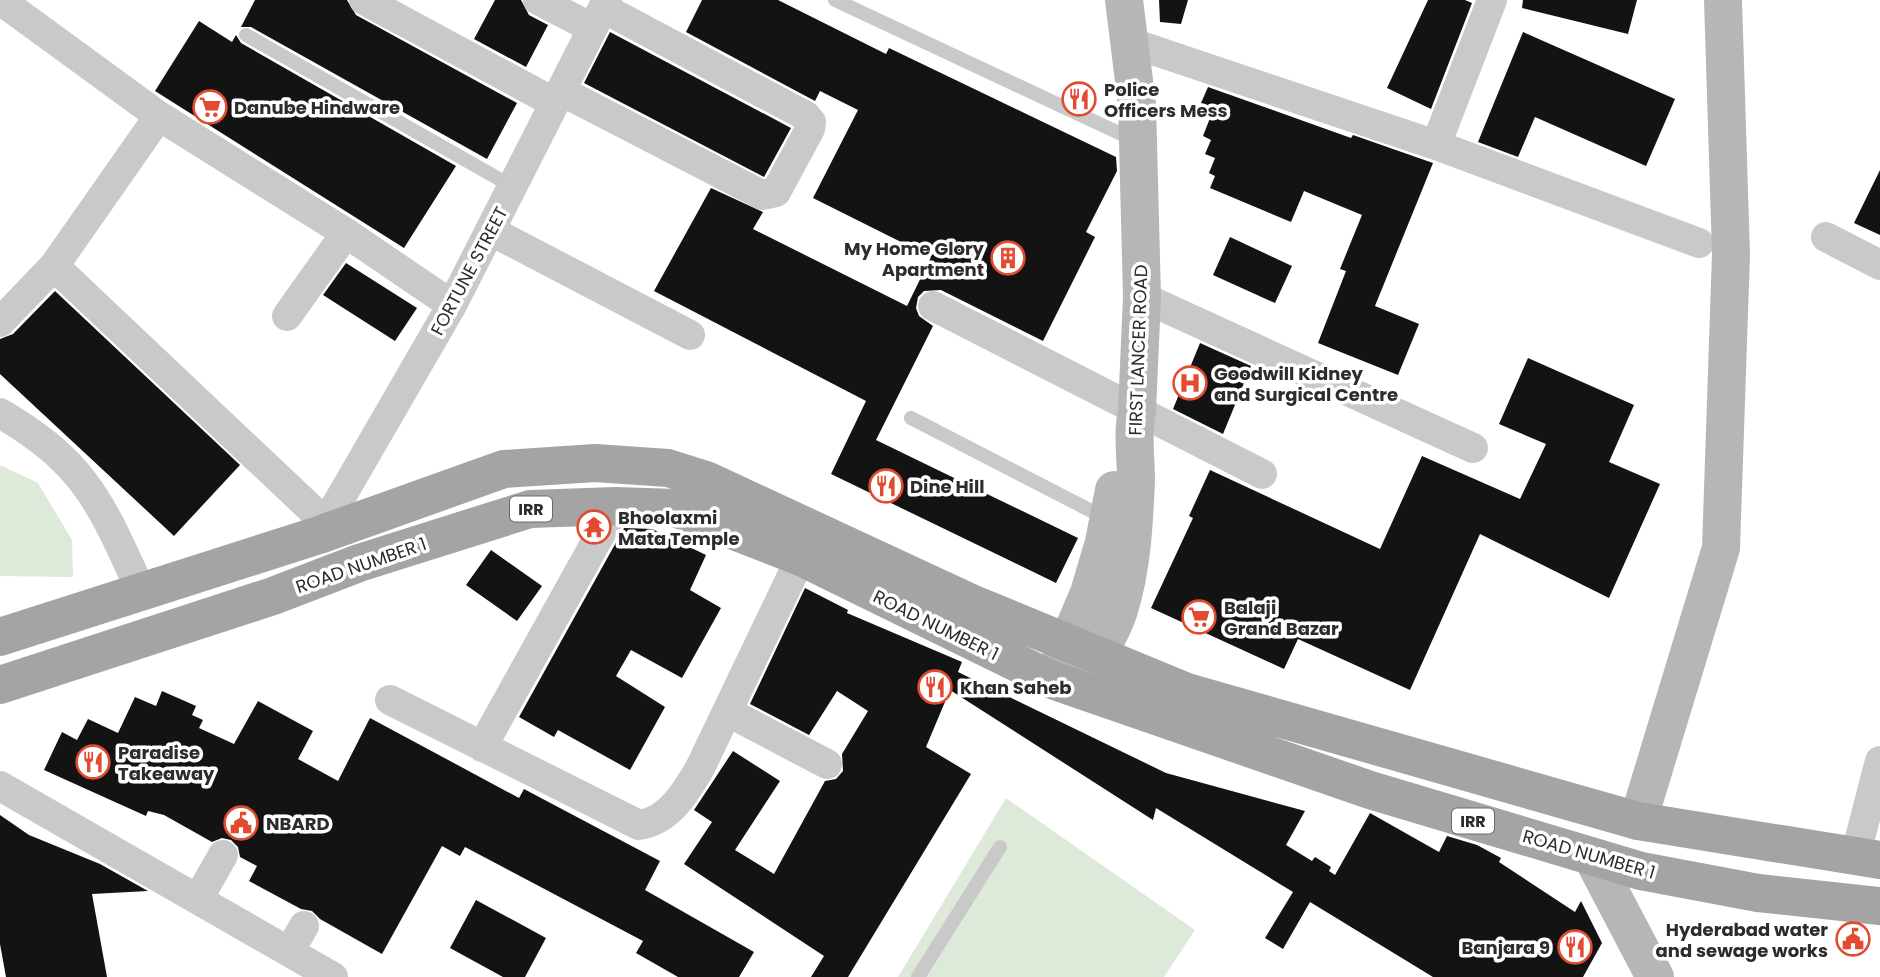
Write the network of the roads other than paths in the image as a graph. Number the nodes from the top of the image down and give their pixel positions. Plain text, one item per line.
1 (0, 0) edge
2 (364, 0) edge
3 (538, 0) edge
4 (835, 0) edge
5 (1124, 0) edge
6 (1492, 0) edge
7 (1723, 0) edge
8 (601, 12) edge
9 (246, 34) dead end
10 (1129, 42) junction
11 (558, 97) junction
12 (159, 116) junction
13 (1138, 142) junction
14 (1436, 145) junction
15 (513, 187) junction
16 (491, 231) junction
17 (346, 233) junction
18 (1826, 237) dead end
19 (1699, 243) dead end
20 (54, 265) junction
21 (1880, 265) edge
22 (1142, 297) junction
23 (452, 305) junction
24 (933, 306) dead end
25 (287, 316) dead end
26 (0, 322) edge
27 (690, 335) dead end
28 (0, 413) edge
29 (911, 418) dead end
30 (1135, 419) junction
31 (1474, 448) dead end
32 (1262, 474) dead end
33 (616, 506) junction
34 (1108, 520) junction
35 (322, 529) junction
36 (801, 557) junction
37 (141, 592) junction
38 (0, 612) edge
39 (69, 615) junction
40 (0, 637) edge
41 (1082, 648) junction
42 (85, 660) junction
43 (1065, 684) junction
44 (0, 685) edge
45 (390, 700) dead end
46 (0, 704) edge
47 (728, 712) junction
48 (482, 747) junction
49 (1880, 761) edge
50 (827, 764) dead end
51 (0, 786) edge
52 (1638, 821) junction
53 (1000, 847) dead end
54 (223, 855) dead end
55 (1592, 857) junction
56 (1868, 859) edge
57 (198, 899) junction
58 (1880, 905) edge
59 (333, 977) edge
60 (918, 977) edge
61 (1655, 977) edge

1 - 12 street
2 - 11 street
3 - 8 street
4 - 13 lane
5 - 10 street, FIRST LANCER ROAD
6 - 14 street
7 - 52 street
8 - 11 street, FORTUNE STREET
8 - 11 street
9 - 15 lane
10 - 13 street, FIRST LANCER ROAD
10 - 14 street
11 - 15 street, FORTUNE STREET
12 - 17 street
12 - 20 street
13 - 22 street, FIRST LANCER ROAD
14 - 19 street
15 - 16 street, FORTUNE STREET
16 - 23 street, FORTUNE STREET
16 - 27 street
17 - 23 street
17 - 25 street
18 - 21 street
20 - 26 street
20 - 35 street
22 - 30 street, FIRST LANCER ROAD
22 - 31 street
23 - 35 street, FORTUNE STREET
24 - 30 street
28 - 37 street
29 - 34 lane
30 - 32 street
30 - 34 street
30 - 41 street, FIRST LANCER ROAD
33 - 36 main road, ROAD NUMBER 1 / IRR
33 - 42 main road, ROAD NUMBER 1 / IRR
33 - 48 street
34 - 41 street
35 - 37 main road, ROAD NUMBER 1
35 - 41 main road, ROAD NUMBER 1
36 - 43 main road, ROAD NUMBER 1 / IRR
36 - 47 street
37 - 39 main road, ROAD NUMBER 1
38 - 39 main road
39 - 40 main road, ROAD NUMBER 1
41 - 43 street, FIRST LANCER ROAD
41 - 52 main road, ROAD NUMBER 1
42 - 44 main road, ROAD NUMBER 1 / IRR
42 - 46 main road
43 - 55 main road, ROAD NUMBER 1 / IRR
45 - 48 street
47 - 48 street
47 - 50 street
49 - 56 street
51 - 57 street
52 - 56 main road, ROAD NUMBER 1
53 - 60 lane
54 - 57 street
55 - 58 main road, ROAD NUMBER 1 / IRR
55 - 61 street
57 - 59 street

